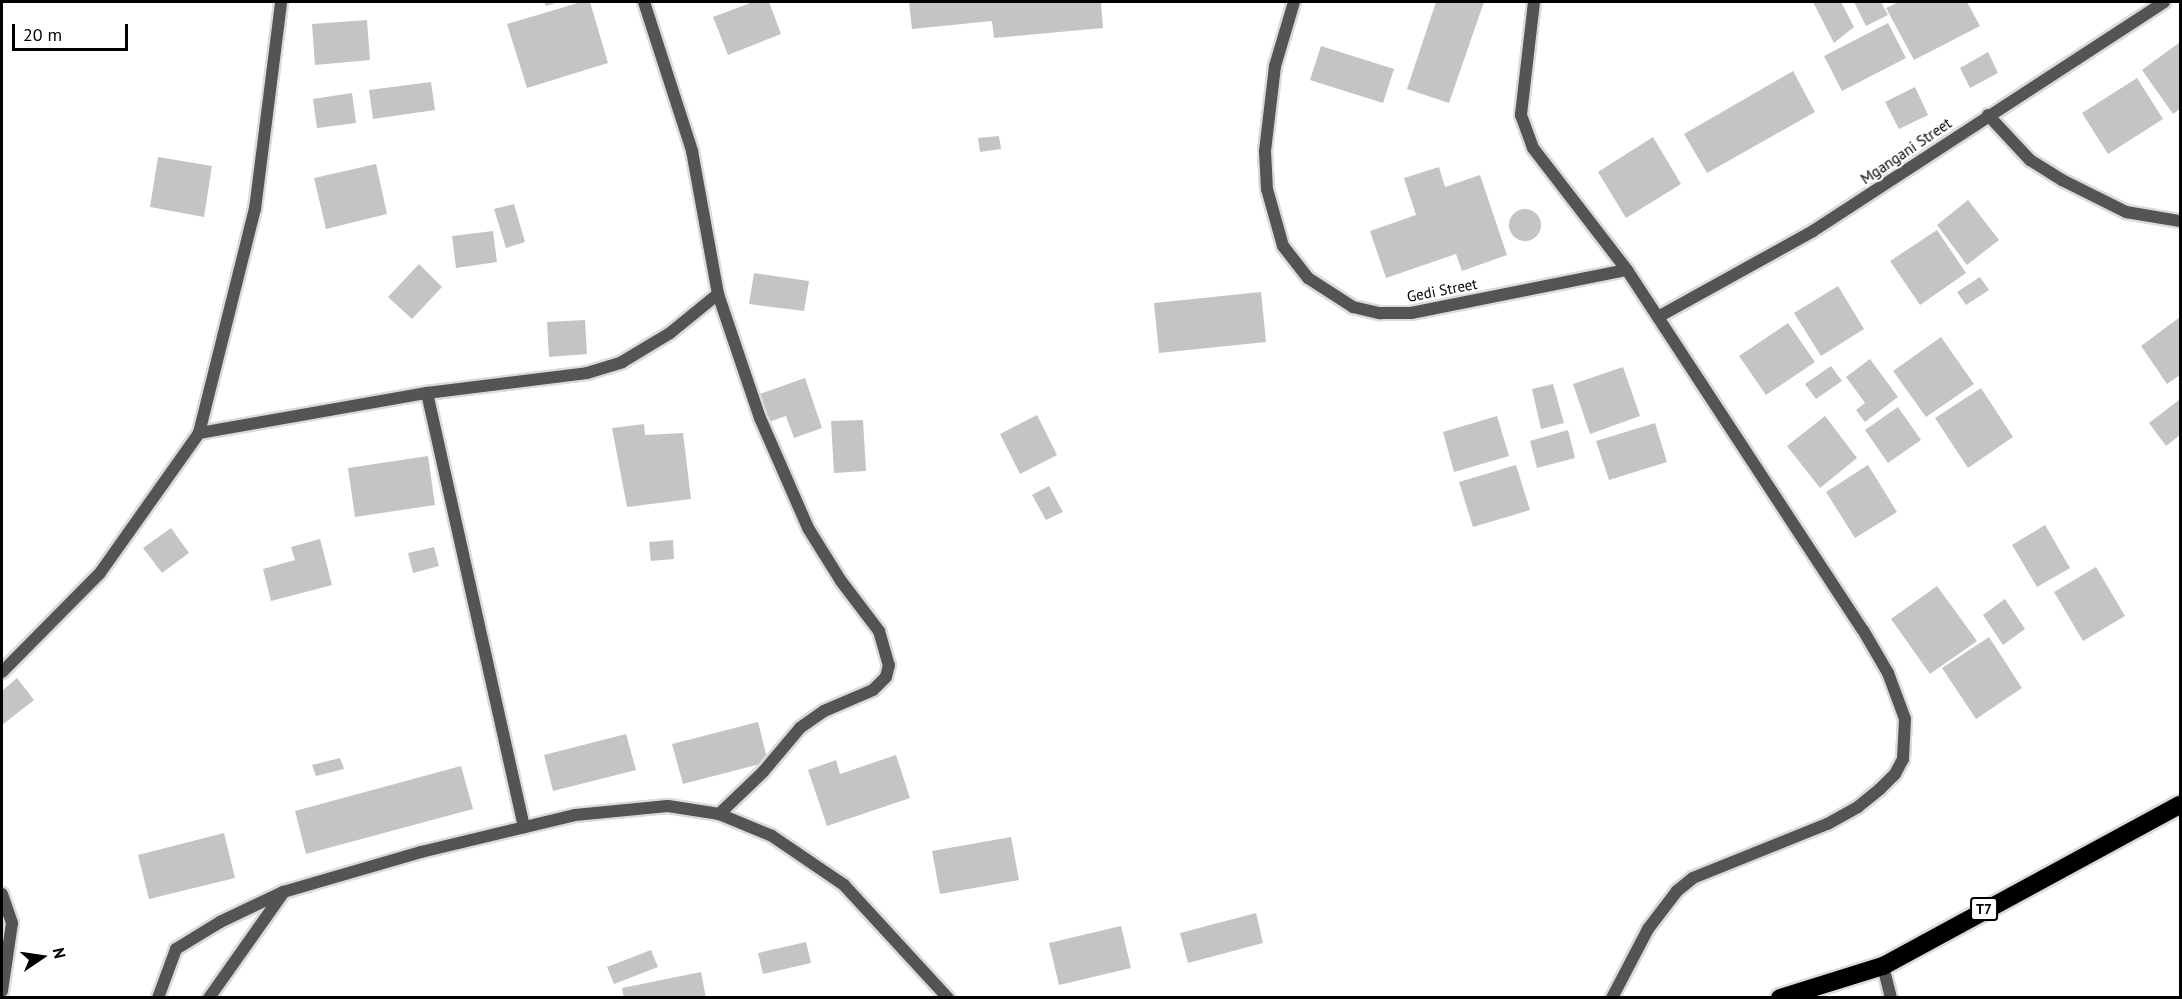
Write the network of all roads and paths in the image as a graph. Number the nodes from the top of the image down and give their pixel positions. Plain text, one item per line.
1 (281, 2) edge
2 (644, 2) edge
3 (1294, 2) edge
4 (1534, 2) edge
5 (2164, 2) edge
6 (1988, 115) junction
7 (2181, 221) edge
8 (1627, 270) junction
9 (718, 294) junction
10 (1658, 317) junction
11 (427, 393) junction
12 (199, 433) junction
13 (2, 672) edge
14 (2181, 805) edge
15 (719, 814) junction
16 (524, 827) junction
17 (283, 892) junction
18 (2, 894) edge
19 (1883, 966) junction
20 (2, 991) edge
21 (158, 998) edge
22 (209, 998) edge
23 (948, 998) edge
24 (1612, 998) edge
25 (1780, 998) edge
26 (1891, 998) edge

1 - 12 street
2 - 9 street
3 - 8 street, Gedi Street
4 - 8 street
5 - 6 street, Mgangani Street
6 - 7 street
6 - 10 street, Mgangani Street
8 - 10 street
9 - 11 street
9 - 15 street
10 - 24 street
11 - 12 street
11 - 16 street
12 - 13 street
14 - 19 highway, T7
15 - 16 street
15 - 23 street
16 - 17 street
17 - 21 street
17 - 22 street
18 - 20 street
19 - 25 highway, T7
19 - 26 street

